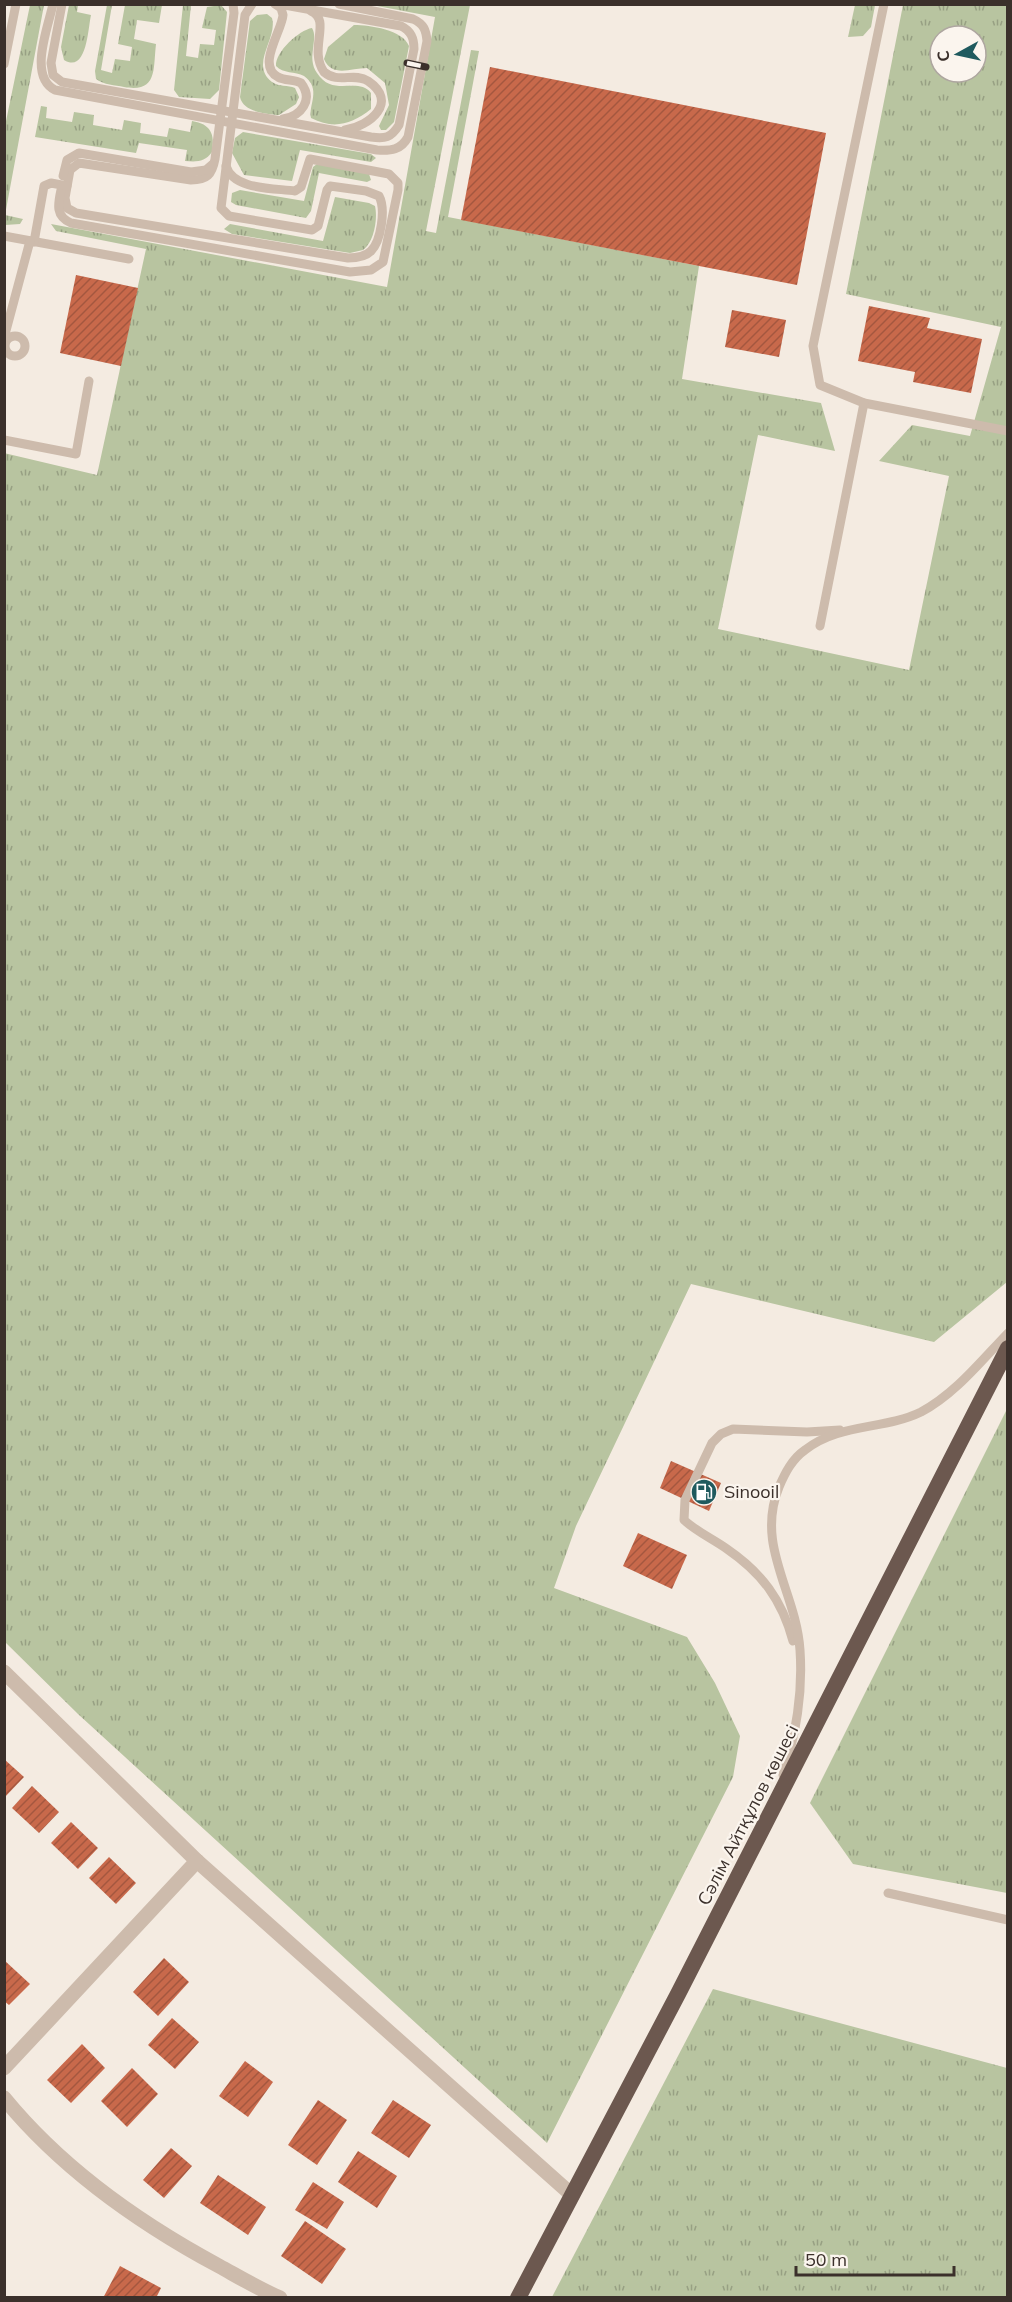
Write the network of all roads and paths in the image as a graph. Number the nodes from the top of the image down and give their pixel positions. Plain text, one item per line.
1 (16, 4) edge
2 (53, 4) edge
3 (62, 4) edge
4 (232, 4) edge
5 (252, 4) edge
6 (277, 4) edge
7 (339, 4) edge
8 (884, 4) edge
9 (308, 10) junction
10 (4, 64) edge
11 (226, 111) junction
12 (274, 120) junction
13 (225, 123) junction
14 (337, 131) junction
15 (225, 165) junction
16 (64, 186) junction
17 (4, 236) edge
18 (32, 241) junction
19 (129, 259) dead end
20 (5, 342) edge
21 (89, 381) dead end
22 (864, 403) junction
23 (1008, 431) edge
24 (4, 440) edge
25 (820, 626) dead end
26 (1008, 1333) edge
27 (1008, 1348) edge
28 (849, 1429) junction
29 (4, 1672) edge
30 (801, 1690) junction
31 (774, 1807) junction
32 (197, 1861) junction
33 (888, 1893) dead end
34 (1008, 1920) edge
35 (4, 2068) edge
36 (4, 2098) edge
37 (572, 2195) junction
38 (280, 2298) edge
39 (518, 2298) edge

1 - 10 lane
2 - 13 lane
3 - 11 lane
4 - 11 lane
5 - 11 lane
6 - 9 lane
6 - 12 lane
7 - 13 lane
8 - 22 lane
9 - 14 lane
9 - 14 lane
11 - 12 lane
11 - 13 lane
12 - 14 lane
13 - 15 lane
13 - 16 lane
15 - 16 lane
15 - 16 lane
16 - 18 lane
17 - 18 lane
18 - 19 lane
18 - 20 lane
21 - 24 lane
22 - 23 lane
22 - 25 lane
26 - 28 lane
27 - 31 highway, Сәлім Айтқұлов көшесі
28 - 30 lane
28 - 30 lane
29 - 32 street
30 - 31 lane
31 - 37 highway, Сәлім Айтқұлов көшесі
32 - 35 street
32 - 37 street
33 - 34 lane
36 - 38 street
37 - 39 highway, Сәлім Айтқұлов көшесі

